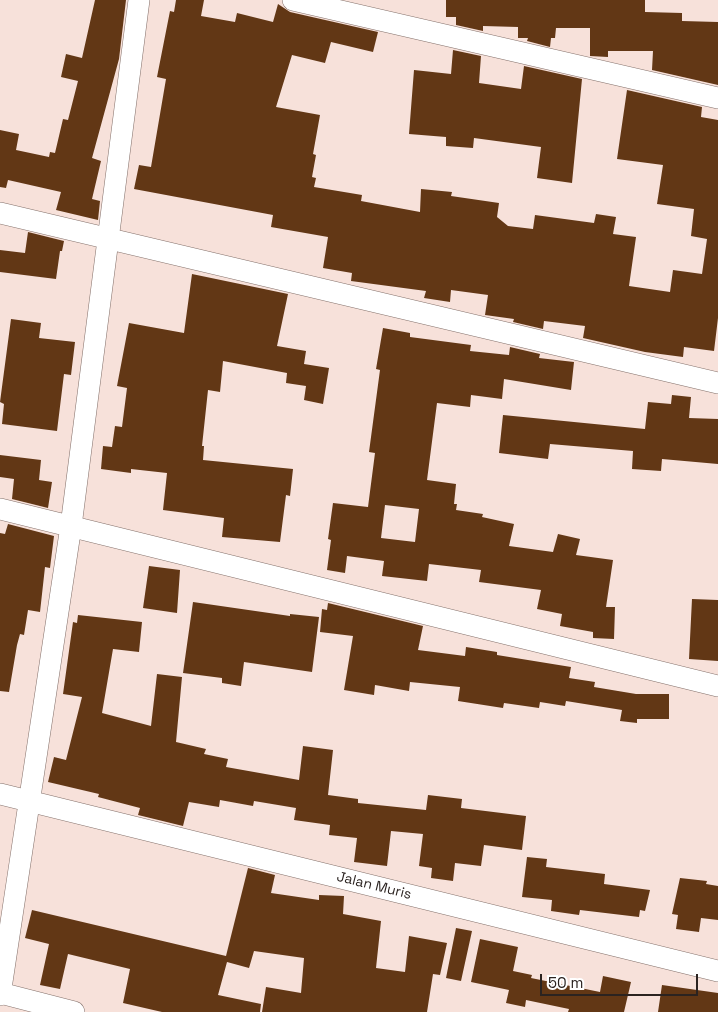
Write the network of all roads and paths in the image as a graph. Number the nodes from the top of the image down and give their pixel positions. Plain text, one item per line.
1 (139, 0) edge
2 (293, 0) edge
3 (718, 98) edge
4 (0, 214) edge
5 (107, 238) junction
6 (718, 384) edge
7 (0, 509) edge
8 (71, 526) junction
9 (718, 686) edge
10 (0, 794) edge
11 (30, 801) junction
12 (718, 970) edge
13 (0, 994) edge
14 (74, 1012) edge

1 - 5 street
2 - 3 street
4 - 5 street
5 - 6 street
5 - 8 street
7 - 8 street
8 - 9 street
8 - 11 street
10 - 11 street, Jalan Muris
11 - 12 street, Jalan Muris
11 - 13 street
13 - 14 street

